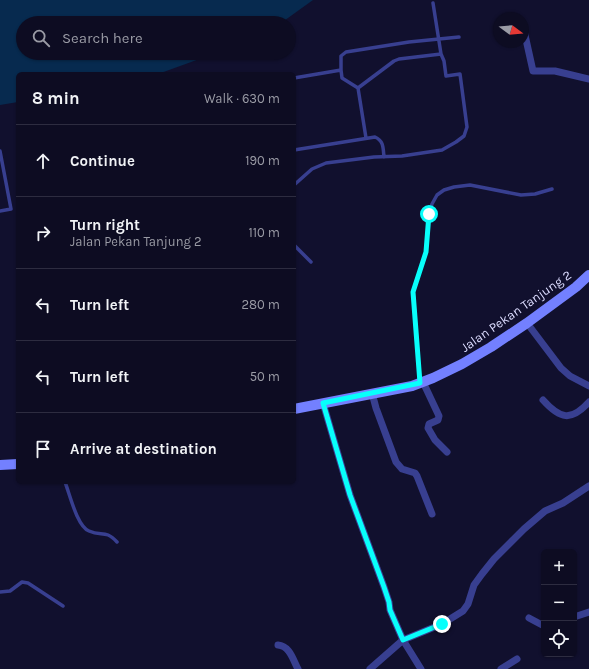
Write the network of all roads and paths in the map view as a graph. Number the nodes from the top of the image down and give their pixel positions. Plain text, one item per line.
1 (433, 3) dead end
2 (459, 37) dead end
3 (438, 40) junction
4 (528, 48) edge
5 (441, 54) junction
6 (341, 70) junction
7 (296, 78) edge
8 (589, 79) edge
9 (358, 88) junction
10 (366, 138) junction
11 (296, 150) edge
12 (0, 151) edge
13 (384, 156) junction
14 (1, 161) edge
15 (296, 182) edge
16 (552, 189) dead end
17 (0, 211) edge
18 (296, 247) edge
19 (311, 262) dead end
20 (589, 275) edge
21 (527, 323) junction
22 (421, 382) junction
23 (589, 386) edge
24 (372, 393) junction
25 (543, 400) dead end
26 (589, 402) edge
27 (323, 403) junction
28 (296, 409) edge
29 (447, 452) dead end
30 (16, 464) edge
31 (0, 465) edge
32 (66, 484) edge
33 (588, 489) edge
34 (432, 514) dead end
35 (117, 542) dead end
36 (0, 592) edge
37 (63, 606) dead end
38 (589, 612) edge
39 (577, 616) edge
40 (529, 618) dead end
41 (541, 624) edge
42 (403, 640) junction
43 (278, 645) dead end
44 (517, 659) dead end
45 (298, 669) edge
46 (370, 669) edge
47 (421, 669) edge
48 (501, 669) edge

1 - 3 lane
2 - 3 lane
3 - 5 lane
3 - 6 lane
4 - 8 street
5 - 9 lane
5 - 13 lane
6 - 7 lane
6 - 9 lane
9 - 10 lane
10 - 11 lane
10 - 13 lane
12 - 14 lane
13 - 15 lane
14 - 17 lane
16 - 22 lane
18 - 19 lane
20 - 21 street, Jalan Pekan Tanjung 2
21 - 22 street, Jalan Pekan Tanjung 2
21 - 23 street
22 - 24 street, Jalan Pekan Tanjung 2
22 - 29 street
24 - 27 street, Jalan Pekan Tanjung 2
24 - 34 street
25 - 26 street
27 - 28 street, Jalan Pekan Tanjung 2
27 - 42 street
30 - 31 street
32 - 35 lane
33 - 42 street
36 - 37 lane
38 - 39 street
40 - 41 street
42 - 46 street
42 - 47 street
43 - 45 street
44 - 48 street

